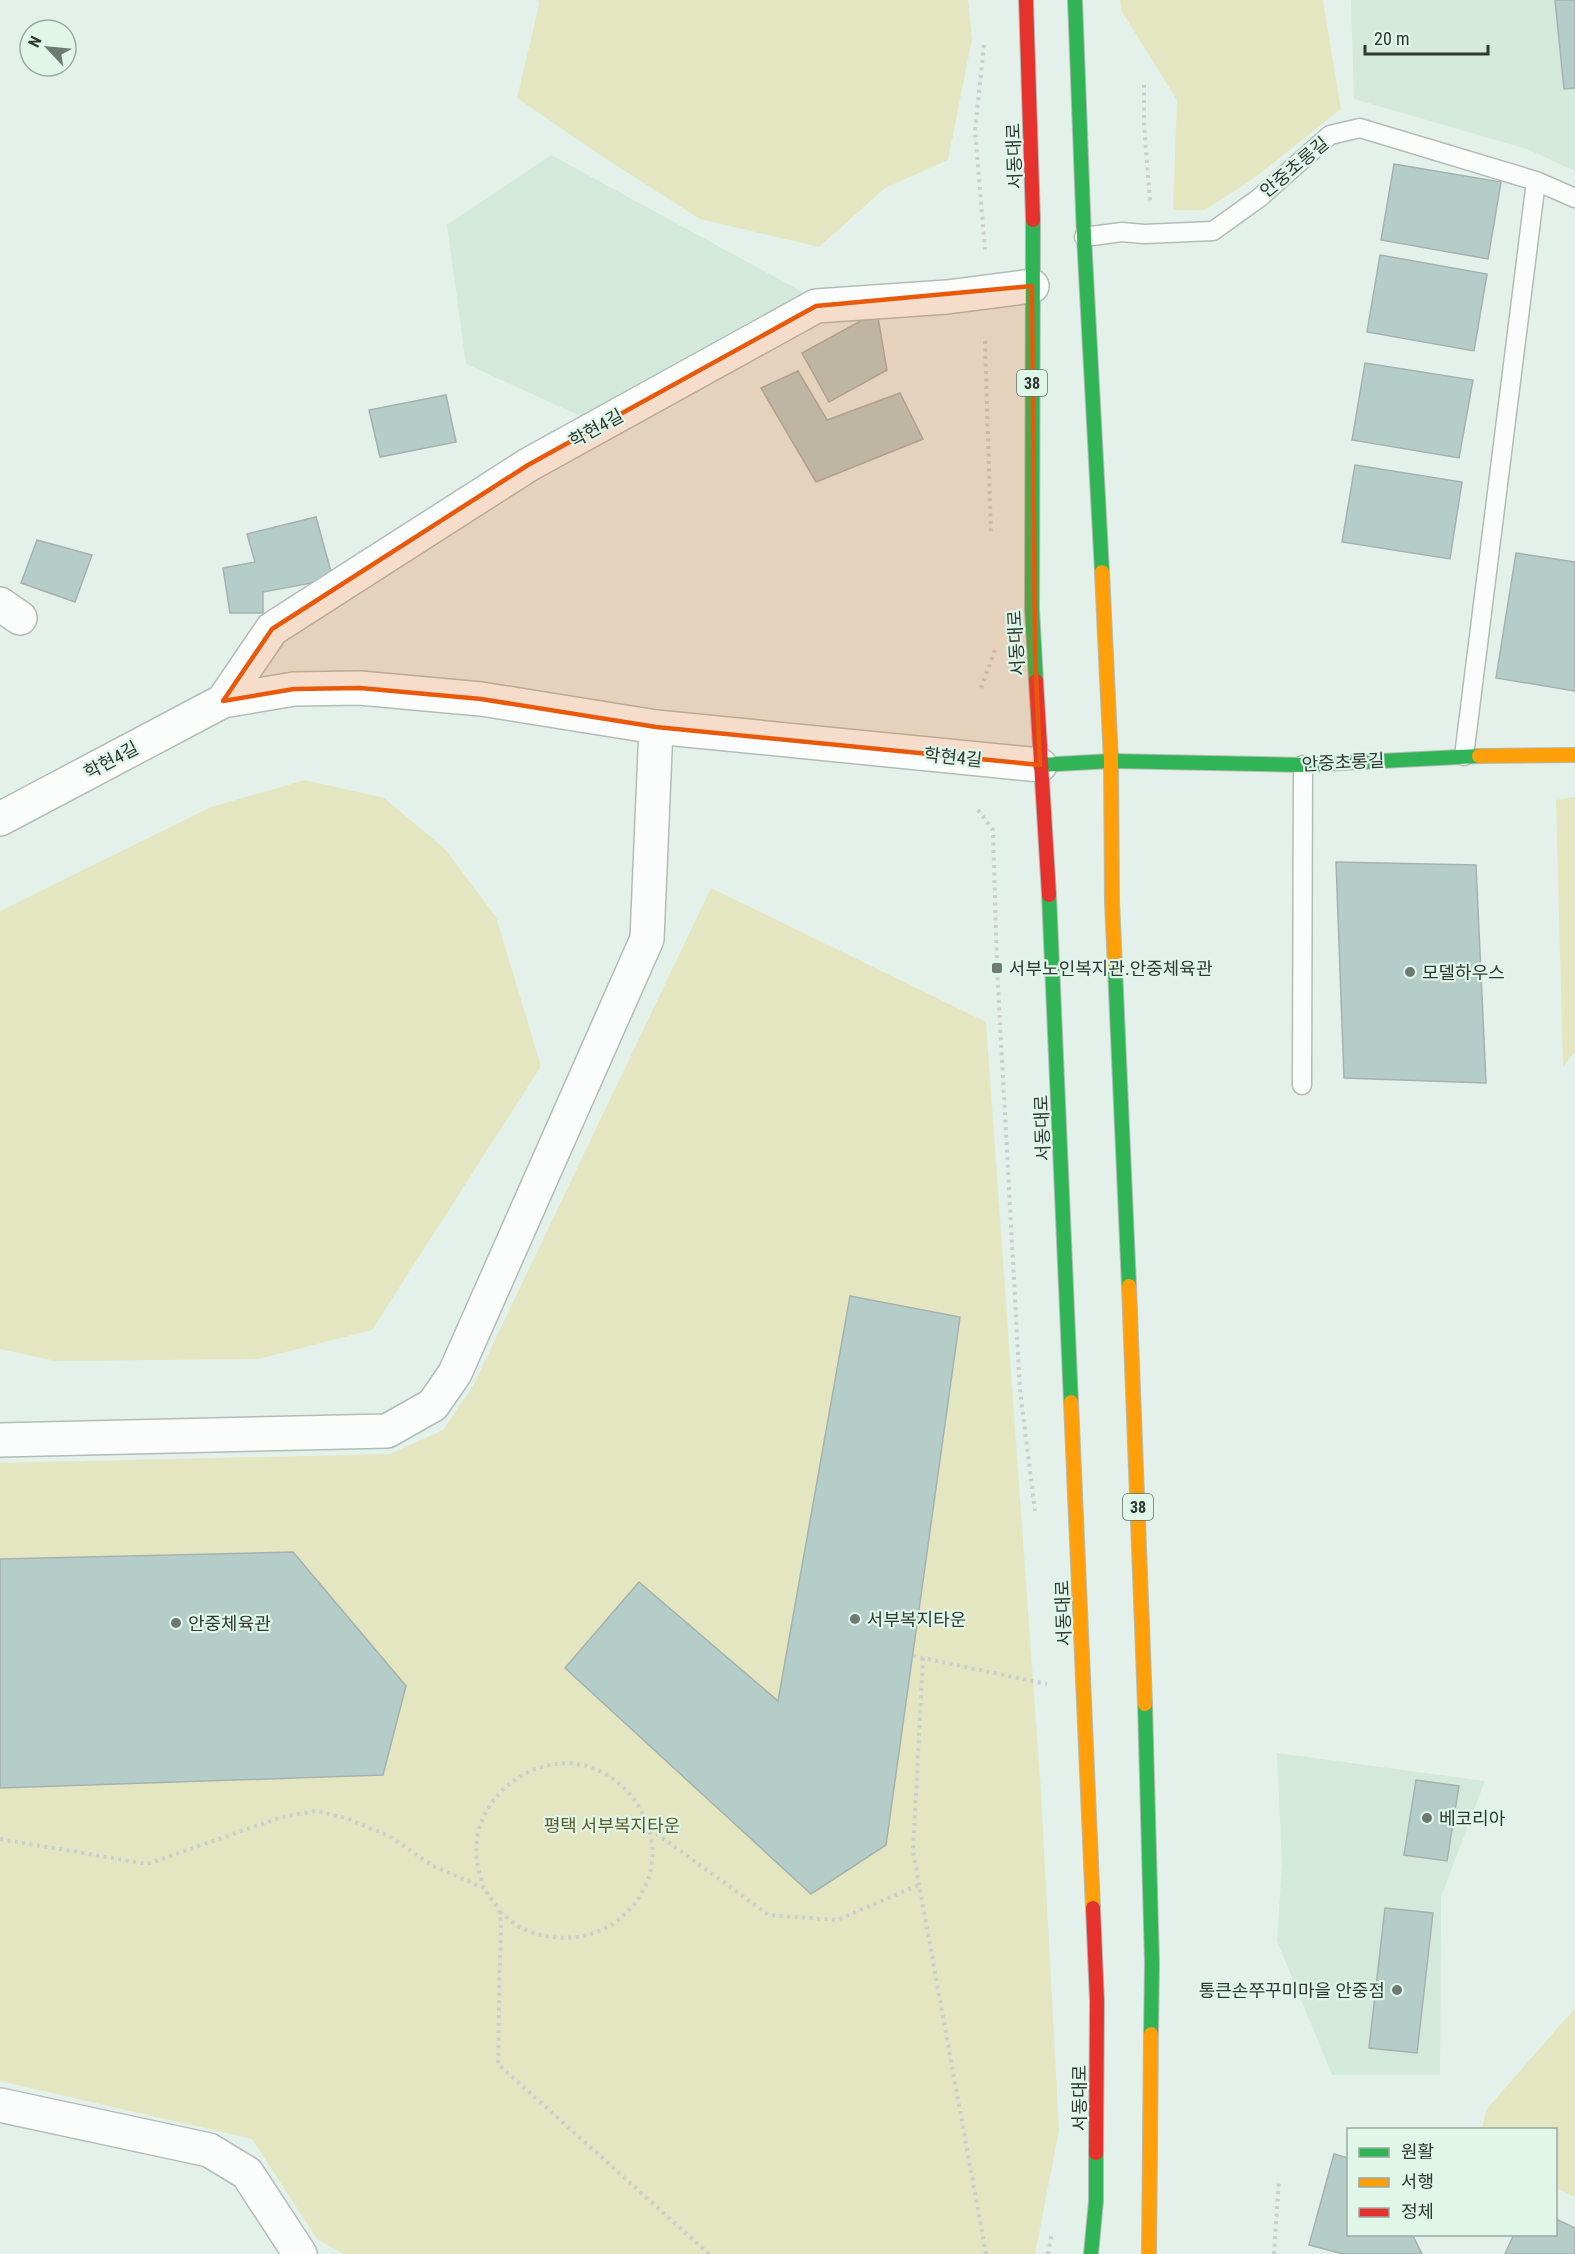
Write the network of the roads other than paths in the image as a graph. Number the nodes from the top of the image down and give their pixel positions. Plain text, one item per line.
1 (1026, 0) edge
2 (1075, 0) edge
3 (1536, 181) junction
4 (1575, 198) edge
5 (1084, 237) junction
6 (1032, 286) junction
7 (223, 701) junction
8 (656, 727) junction
9 (1575, 755) edge
10 (1464, 756) junction
11 (1111, 761) junction
12 (1040, 765) junction
13 (1303, 765) junction
14 (0, 819) edge
15 (1302, 1085) dead end
16 (0, 1440) edge
17 (0, 2105) edge
18 (303, 2252) edge
19 (1091, 2254) edge
20 (1149, 2254) edge

1 - 6 main road, 서동대로 / 38
2 - 5 main road, 38
3 - 4 lane, 안중초롱길
3 - 5 lane, 안중초롱길
3 - 10 lane
5 - 11 main road, 38
6 - 7 street, 학현4길
6 - 12 main road, 서동대로 / 38
7 - 8 street, 학현4길
7 - 14 street, 학현4길
8 - 12 street, 학현4길
8 - 16 street
9 - 10 main road, 안중초롱길
10 - 13 main road, 안중초롱길
11 - 12 main road, 안중초롱길
11 - 13 main road, 안중초롱길
11 - 20 main road, 38
12 - 19 main road, 서동대로 / 38
13 - 15 lane
17 - 18 street

